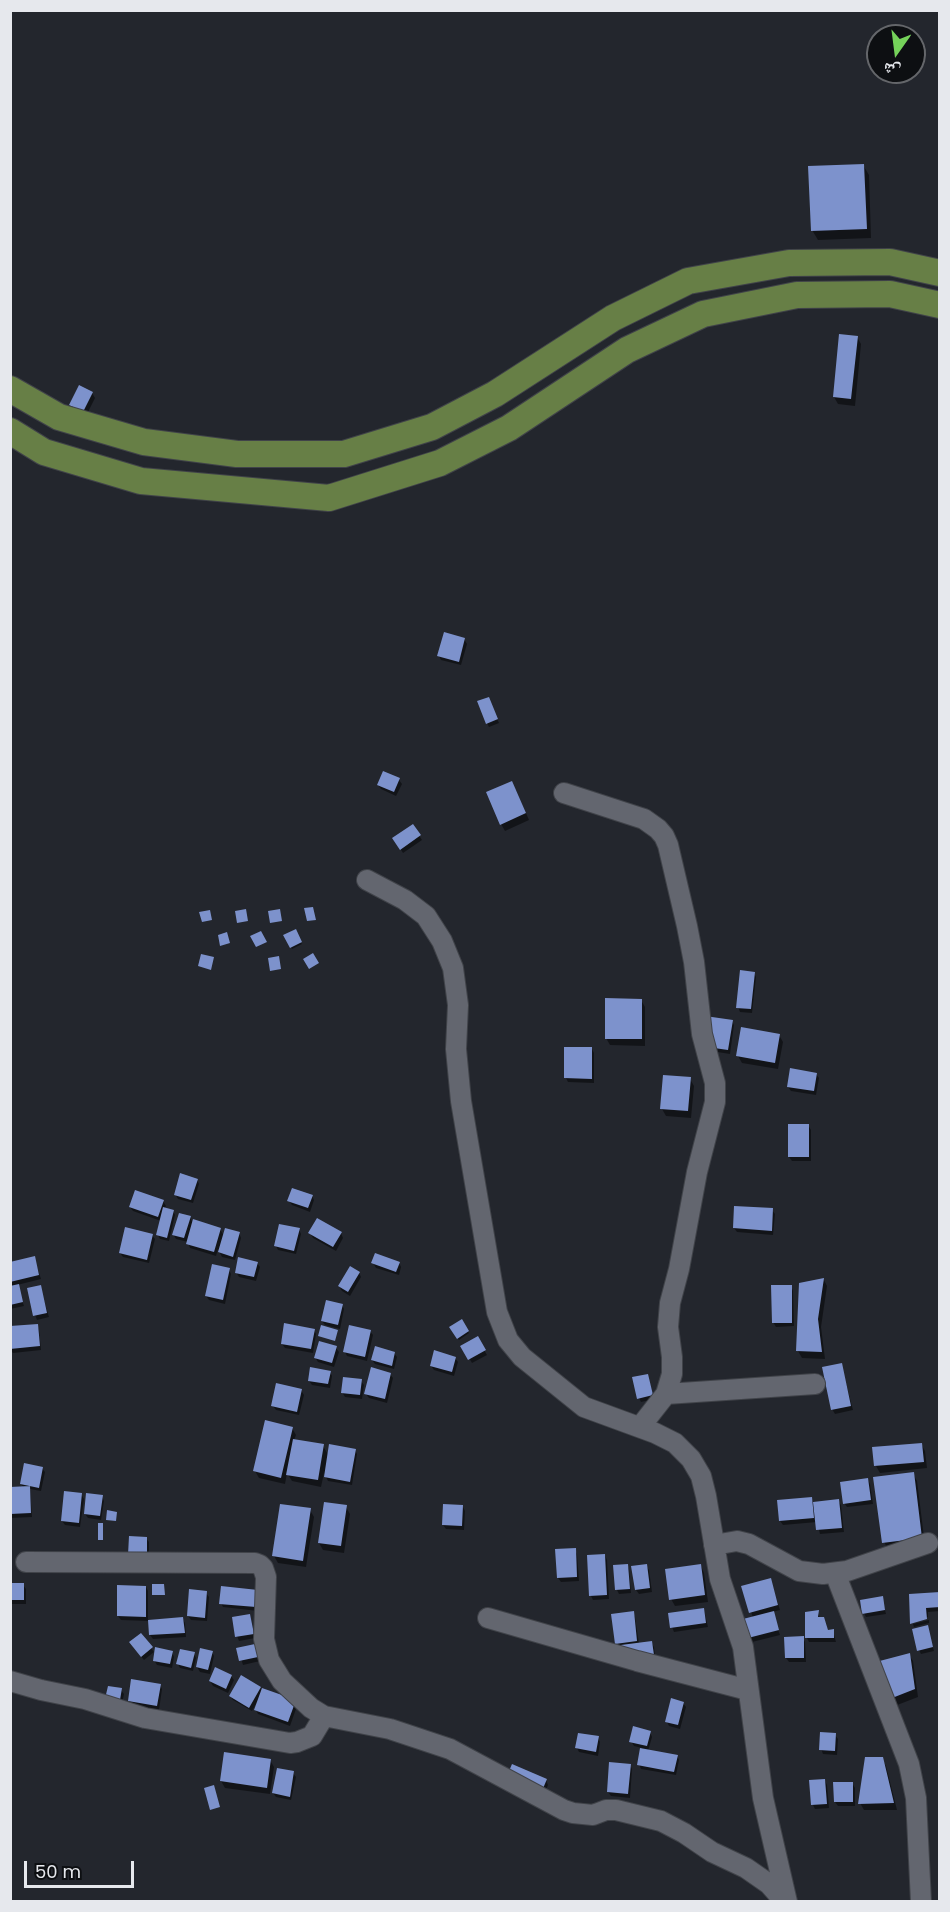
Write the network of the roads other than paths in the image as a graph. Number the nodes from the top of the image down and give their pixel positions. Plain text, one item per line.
1 (939, 273) edge
2 (939, 305) edge
3 (10, 389) edge
4 (13, 440) edge
5 (564, 794) dead end
6 (367, 880) dead end
7 (815, 1384) dead end
8 (666, 1394) junction
9 (640, 1427) junction
10 (928, 1544) dead end
11 (714, 1545) junction
12 (26, 1562) dead end
13 (835, 1573) junction
14 (488, 1618) dead end
15 (10, 1681) edge
16 (748, 1690) junction
17 (324, 1716) junction
18 (786, 1902) edge
19 (921, 1902) edge

1 - 3 main road
2 - 4 main road
5 - 8 street
6 - 9 street
7 - 8 street
8 - 9 street
9 - 11 street
10 - 13 street
11 - 13 street
11 - 16 street
12 - 17 street
13 - 19 street
14 - 16 street
15 - 17 street
16 - 18 street
17 - 18 street

